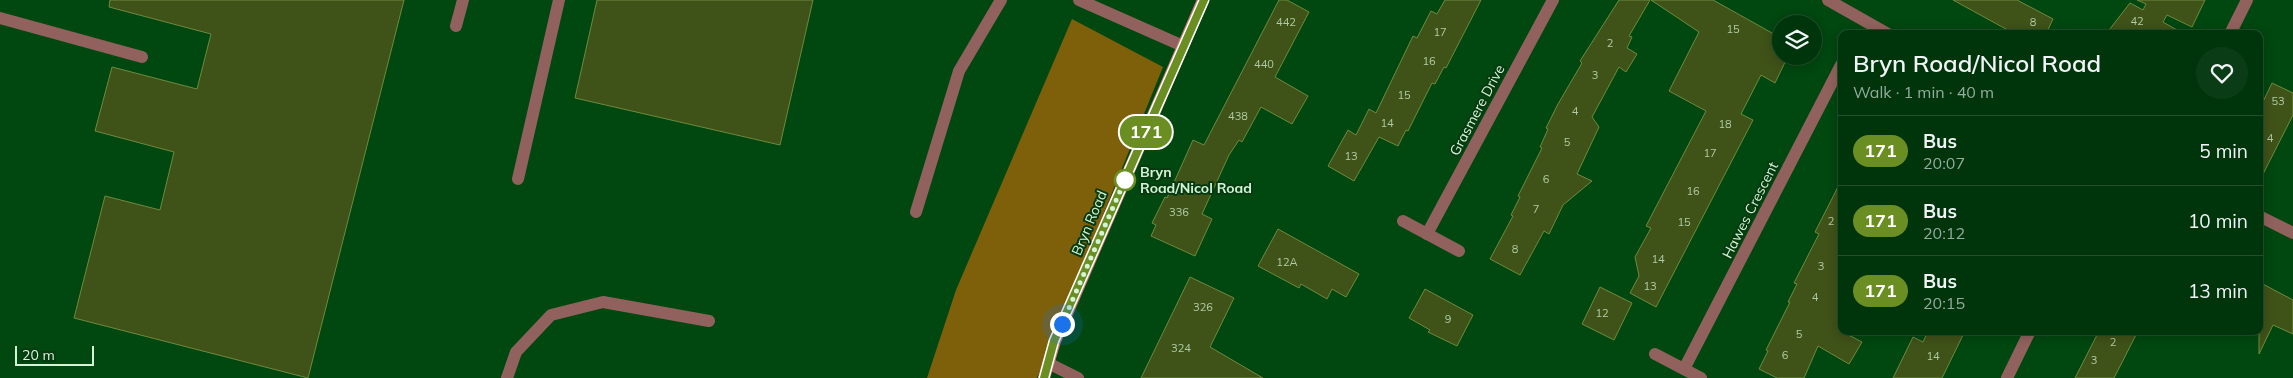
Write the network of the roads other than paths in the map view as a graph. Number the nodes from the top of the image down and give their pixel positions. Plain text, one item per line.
1 (463, 0) edge
2 (559, 0) edge
3 (1001, 0) edge
4 (1079, 0) edge
5 (1204, 0) edge
6 (1553, 0) edge
7 (1828, 0) edge
8 (2247, 0) edge
9 (0, 18) edge
10 (1864, 22) junction
11 (456, 26) dead end
12 (1859, 30) edge
13 (1880, 30) edge
14 (2232, 30) edge
15 (1183, 46) junction
16 (142, 57) dead end
17 (1838, 71) edge
18 (518, 179) dead end
19 (916, 212) dead end
20 (2263, 218) edge
21 (1403, 221) dead end
22 (2293, 233) edge
23 (1426, 234) junction
24 (1459, 251) dead end
25 (709, 321) dead end
26 (2028, 335) edge
27 (1655, 354) dead end
28 (1048, 363) junction
29 (1684, 370) junction
30 (507, 378) edge
31 (1044, 378) edge
32 (1078, 378) edge
33 (1701, 378) edge
34 (2007, 378) edge

1 - 11 street
2 - 18 street
3 - 19 street
4 - 15 street
5 - 15 main road, Bryn Road
6 - 23 street, Grasmere Drive
7 - 10 street
8 - 14 street
9 - 16 street
10 - 12 street
10 - 13 street
15 - 28 main road, Bryn Road
17 - 29 street, Hawes Crescent
20 - 22 street
21 - 23 street
23 - 24 street
25 - 30 street
26 - 34 street
27 - 29 street
28 - 31 main road, Bryn Road
28 - 32 street
29 - 33 street

